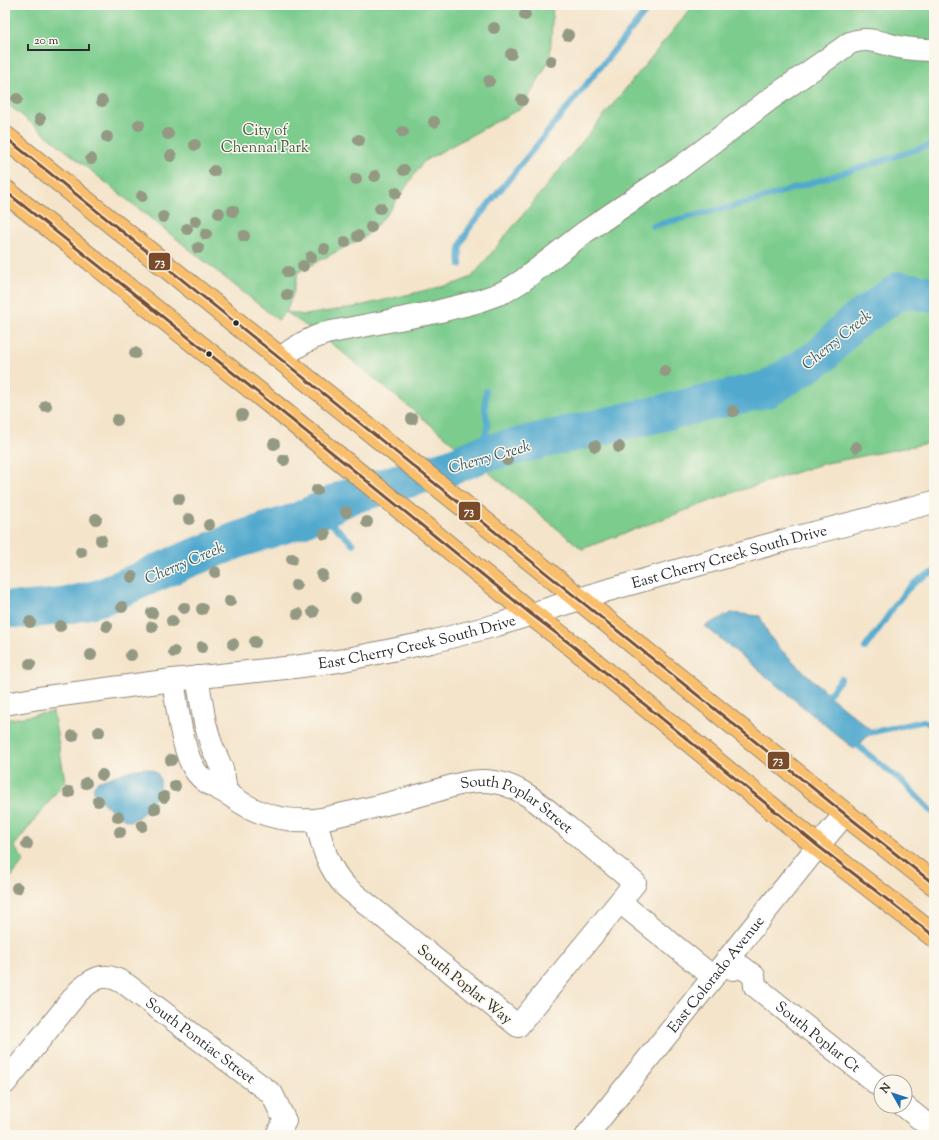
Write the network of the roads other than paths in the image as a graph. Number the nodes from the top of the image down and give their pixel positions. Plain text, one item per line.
1 (934, 50) edge
2 (5, 136) edge
3 (5, 191) edge
4 (281, 358) junction
5 (934, 502) edge
6 (579, 599) junction
7 (531, 614) junction
8 (197, 677) junction
9 (173, 680) junction
10 (5, 704) edge
11 (210, 744) junction
12 (187, 752) junction
13 (226, 792) junction
14 (845, 814) junction
15 (316, 820) junction
16 (818, 846) junction
17 (635, 883) joint
18 (934, 884) edge
19 (620, 902) junction
20 (934, 936) edge
21 (724, 970) junction
22 (873, 1081) edge
23 (5, 1083) edge
24 (913, 1113) edge
25 (281, 1128) edge
26 (934, 1130) edge
27 (587, 1135) edge

1 - 4 street
2 - 4 main road
3 - 7 main road
4 - 6 main road
5 - 6 street, East Cherry Creek South Drive
6 - 7 street, East Cherry Creek South Drive
6 - 14 main road
7 - 8 street, East Cherry Creek South Drive
7 - 16 main road
8 - 9 street, East Cherry Creek South Drive
8 - 11 street
9 - 10 street, East Cherry Creek South Drive
9 - 12 street
11 - 12 street
11 - 13 street
12 - 13 street
13 - 15 street
14 - 16 street, East Colorado Avenue
14 - 18 main road
15 - 17 street, South Poplar Street
15 - 19 street, South Poplar Way
16 - 20 main road
16 - 21 street, East Colorado Avenue
17 - 19 street, South Poplar Way
19 - 21 street
21 - 22 street, South Poplar Ct
21 - 27 street, East Colorado Avenue
23 - 25 street, South Pontiac Street
24 - 26 street

